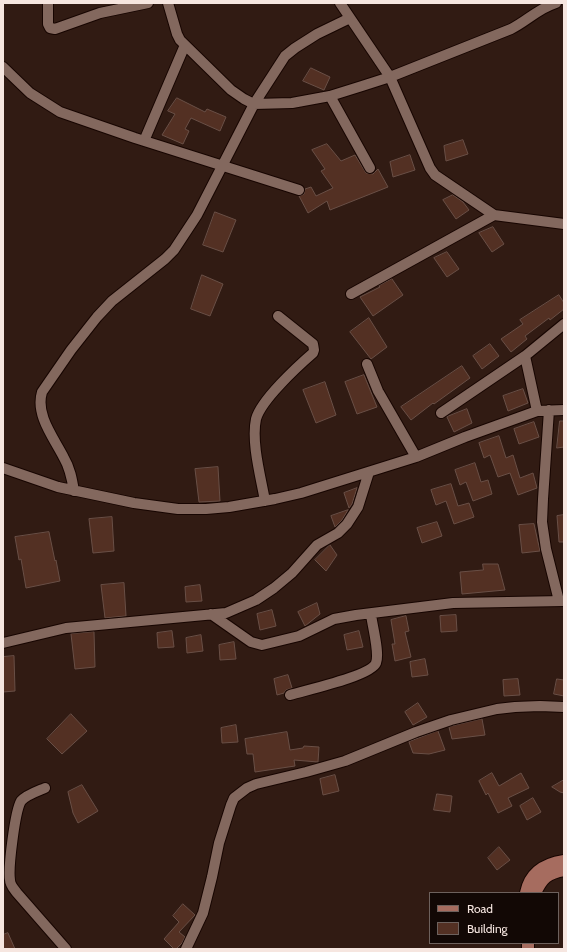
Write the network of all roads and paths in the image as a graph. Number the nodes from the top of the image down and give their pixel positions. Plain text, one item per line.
1 (48, 3) edge
2 (148, 3) edge
3 (168, 3) edge
4 (340, 3) edge
5 (556, 3) edge
6 (350, 18) junction
7 (185, 45) junction
8 (3, 67) edge
9 (390, 77) junction
10 (330, 96) junction
11 (254, 104) junction
12 (144, 141) junction
13 (223, 166) junction
14 (370, 168) dead end
15 (299, 190) dead end
16 (494, 215) junction
17 (564, 224) edge
18 (351, 294) dead end
19 (278, 316) dead end
20 (564, 324) edge
21 (525, 356) junction
22 (367, 364) dead end
23 (549, 410) junction
24 (564, 410) edge
25 (537, 411) junction
26 (440, 413) dead end
27 (416, 457) junction
28 (3, 468) edge
29 (369, 472) junction
30 (74, 491) junction
31 (265, 501) junction
32 (562, 601) edge
33 (211, 614) junction
34 (371, 614) junction
35 (3, 643) edge
36 (290, 695) dead end
37 (564, 707) edge
38 (46, 788) dead end
39 (7, 849) edge
40 (564, 861) edge
41 (564, 870) edge
42 (526, 892) edge
43 (536, 892) edge
44 (66, 949) edge
45 (186, 949) edge

1 - 2 street
3 - 7 street
4 - 6 street
5 - 9 street
6 - 9 street
6 - 11 street
7 - 11 street
7 - 12 street
8 - 12 street
9 - 10 street
9 - 16 street
10 - 11 street
10 - 14 street
11 - 13 street
12 - 13 street
13 - 15 street
13 - 30 street
16 - 17 street
16 - 18 street
19 - 31 street
20 - 21 street
21 - 25 street
21 - 26 street
22 - 27 street
23 - 24 street
23 - 25 street
23 - 32 street
25 - 27 street
27 - 29 street
28 - 30 street
29 - 31 street
29 - 33 street
30 - 31 street
32 - 34 street
33 - 34 street
33 - 35 street
34 - 36 street
37 - 45 street
38 - 39 street
39 - 44 street
40 - 42 main road
41 - 43 main road

